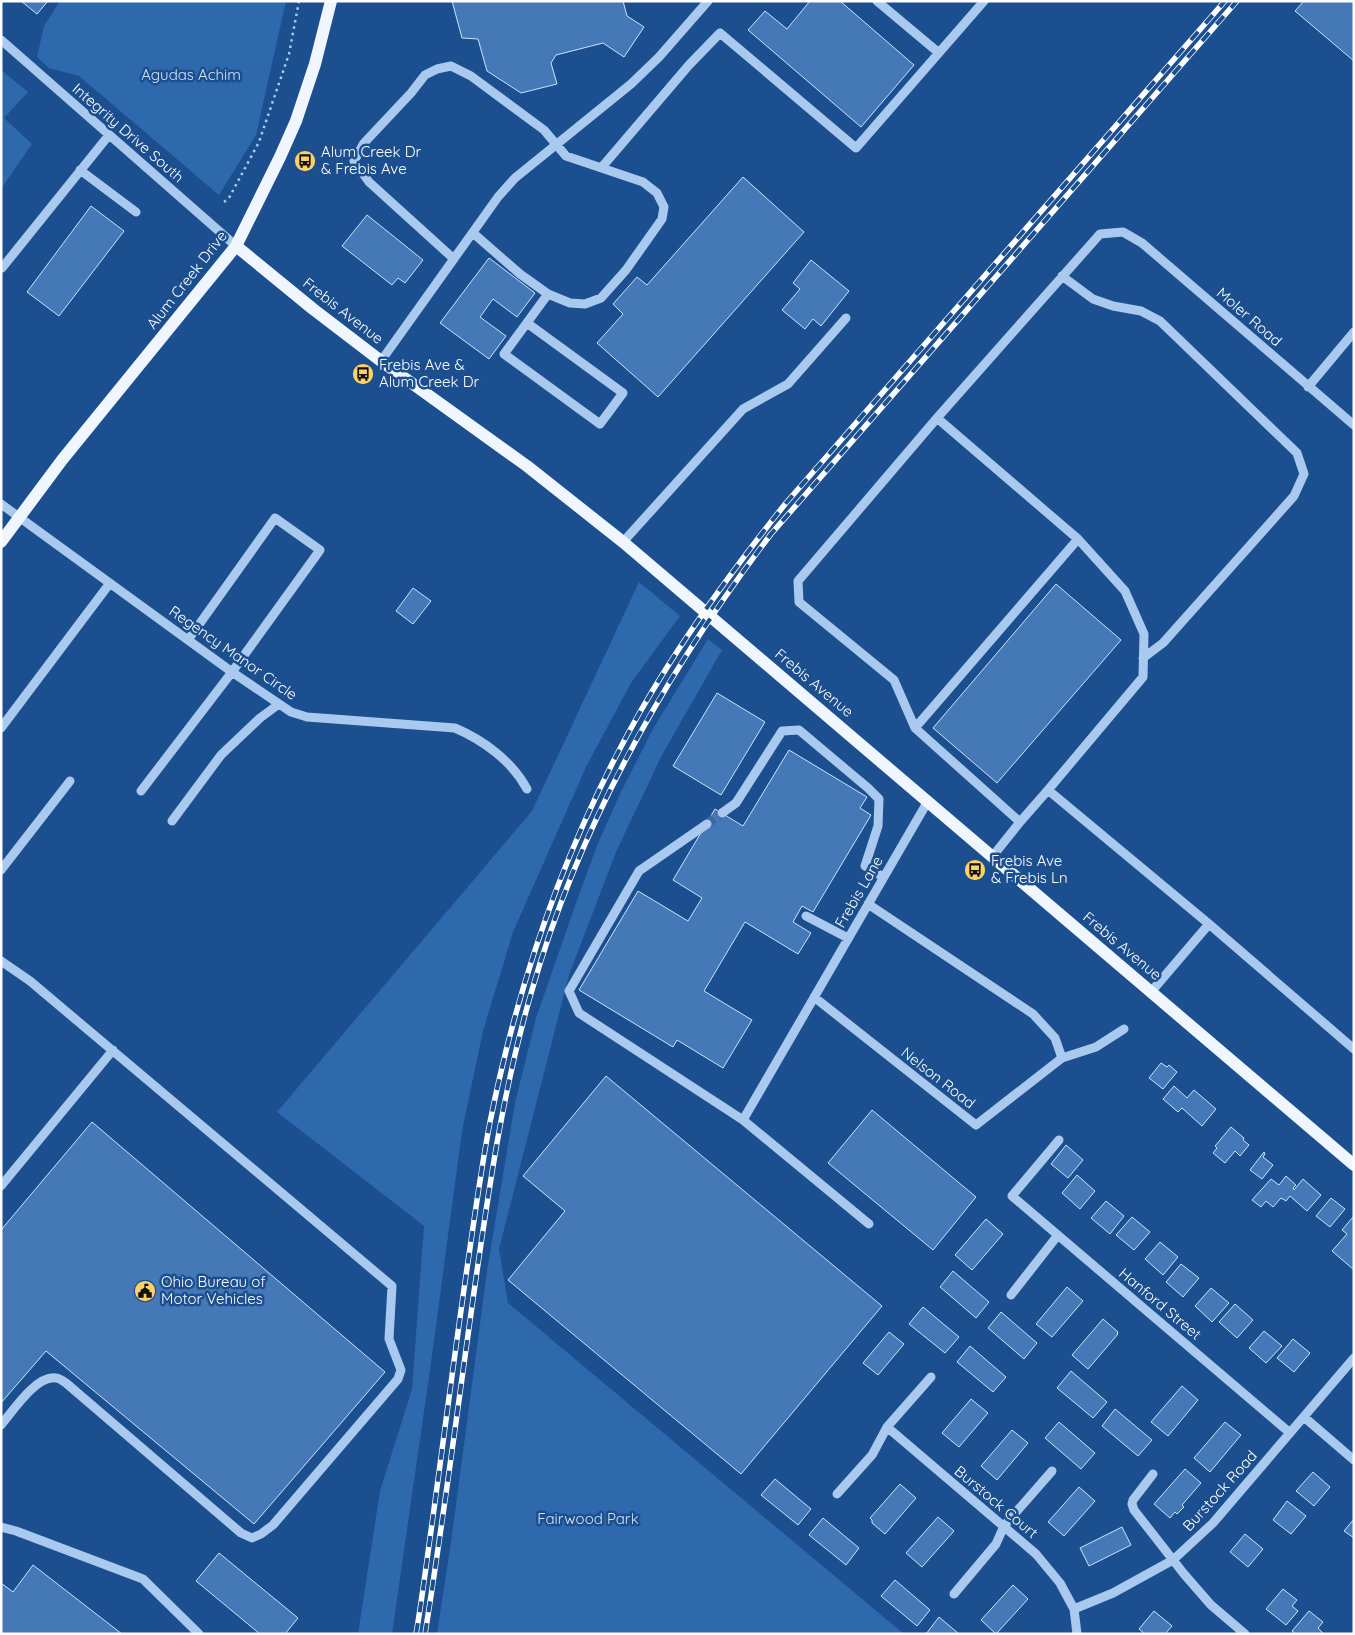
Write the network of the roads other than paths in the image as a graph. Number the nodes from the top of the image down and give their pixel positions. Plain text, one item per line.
1 (331, 1) edge
2 (708, 1) edge
3 (877, 1) edge
4 (984, 1) edge
5 (1, 40) edge
6 (939, 53) junction
7 (109, 135) junction
8 (556, 144) junction
9 (602, 167) junction
10 (80, 170) junction
11 (136, 212) dead end
12 (473, 233) junction
13 (236, 246) junction
14 (454, 260) junction
15 (2, 268) edge
16 (1062, 276) junction
17 (548, 294) junction
18 (846, 318) dead end
19 (527, 323) junction
20 (1354, 332) edge
21 (381, 362) junction
22 (1308, 386) junction
23 (937, 418) junction
24 (1354, 426) edge
25 (1, 504) edge
26 (19, 517) junction
27 (1078, 539) junction
28 (1, 542) edge
29 (623, 542) junction
30 (110, 583) junction
31 (188, 640) junction
32 (1143, 658) junction
33 (232, 672) junction
34 (279, 704) junction
35 (1, 728) edge
36 (915, 728) junction
37 (70, 781) dead end
38 (527, 789) dead end
39 (1048, 790) junction
40 (141, 791) dead end
41 (928, 801) junction
42 (722, 813) tunnel mouth
43 (172, 821) dead end
44 (1020, 822) junction
45 (707, 824) tunnel mouth
46 (992, 857) junction
47 (1, 870) edge
48 (883, 877) junction
49 (868, 904) junction
50 (806, 916) dead end
51 (1209, 924) junction
52 (848, 938) junction
53 (1, 961) edge
54 (1151, 992) junction
55 (814, 997) junction
56 (1124, 1029) dead end
57 (1354, 1049) edge
58 (113, 1050) junction
59 (1062, 1058) junction
60 (744, 1120) junction
61 (1058, 1140) dead end
62 (1354, 1165) edge
63 (1, 1186) edge
64 (868, 1224) dead end
65 (1058, 1235) junction
66 (1011, 1295) dead end
67 (1354, 1358) edge
68 (930, 1377) dead end
69 (1304, 1417) junction
70 (1, 1424) edge
71 (887, 1426) junction
72 (1290, 1433) junction
73 (1354, 1460) edge
74 (1052, 1471) dead end
75 (1154, 1474) dead end
76 (837, 1494) dead end
77 (1004, 1526) junction
78 (1, 1527) edge
79 (1172, 1560) junction
80 (954, 1594) dead end
81 (1074, 1609) junction
82 (199, 1634) edge
83 (1077, 1634) edge
84 (1245, 1634) edge

1 - 13 main road, Alum Creek Drive
2 - 8 street
3 - 6 street
4 - 6 street
5 - 7 street, Integrity Drive South
6 - 9 street
7 - 10 street
7 - 13 street, Integrity Drive South
8 - 9 street
8 - 12 street
8 - 14 street
9 - 17 street
10 - 11 street
10 - 15 street
12 - 14 street
12 - 17 street
13 - 21 main road, Frebis Avenue
13 - 26 main road, Alum Creek Drive
14 - 21 street
16 - 22 street, Moler Road
16 - 23 street
16 - 32 street
17 - 19 street
18 - 29 street
19 - 19 street
20 - 22 street
21 - 29 main road, Frebis Avenue
22 - 24 street, Moler Road
23 - 27 street
23 - 36 street
25 - 26 street, Regency Manor Circle
26 - 28 main road, Alum Creek Drive
26 - 30 street, Regency Manor Circle
27 - 32 street
27 - 36 street
29 - 41 main road, Frebis Avenue
30 - 31 street, Regency Manor Circle
30 - 35 street
31 - 33 street, Regency Manor Circle
31 - 33 street
32 - 39 street
33 - 34 street, Regency Manor Circle
33 - 40 street
34 - 38 street, Regency Manor Circle
34 - 43 street
36 - 44 street
37 - 47 street
39 - 44 street
39 - 51 street
41 - 46 main road, Frebis Avenue
41 - 48 street, Frebis Lane
42 - 48 street
44 - 46 street
45 - 60 street
46 - 54 main road, Frebis Avenue
48 - 49 street, Frebis Lane
49 - 52 street, Frebis Lane
49 - 59 street
50 - 52 street
51 - 54 street
51 - 57 street
52 - 55 street, Frebis Lane
53 - 58 street
54 - 62 main road, Frebis Avenue
55 - 59 street, Nelson Road
55 - 60 street, Frebis Lane
56 - 59 street, Nelson Road
58 - 63 street
58 - 70 street
60 - 64 street
61 - 65 street, Hanford Street
65 - 66 street
65 - 72 street, Hanford Street
67 - 69 street, Burstock Road
68 - 71 street
69 - 72 street, Burstock Road
69 - 73 street
71 - 76 street
71 - 77 street, Burstock Court
72 - 79 street, Burstock Road
74 - 77 street
75 - 79 street
77 - 80 street
77 - 81 street, Burstock Court
78 - 82 street
79 - 81 street, Burstock Road
79 - 84 street
81 - 83 street

